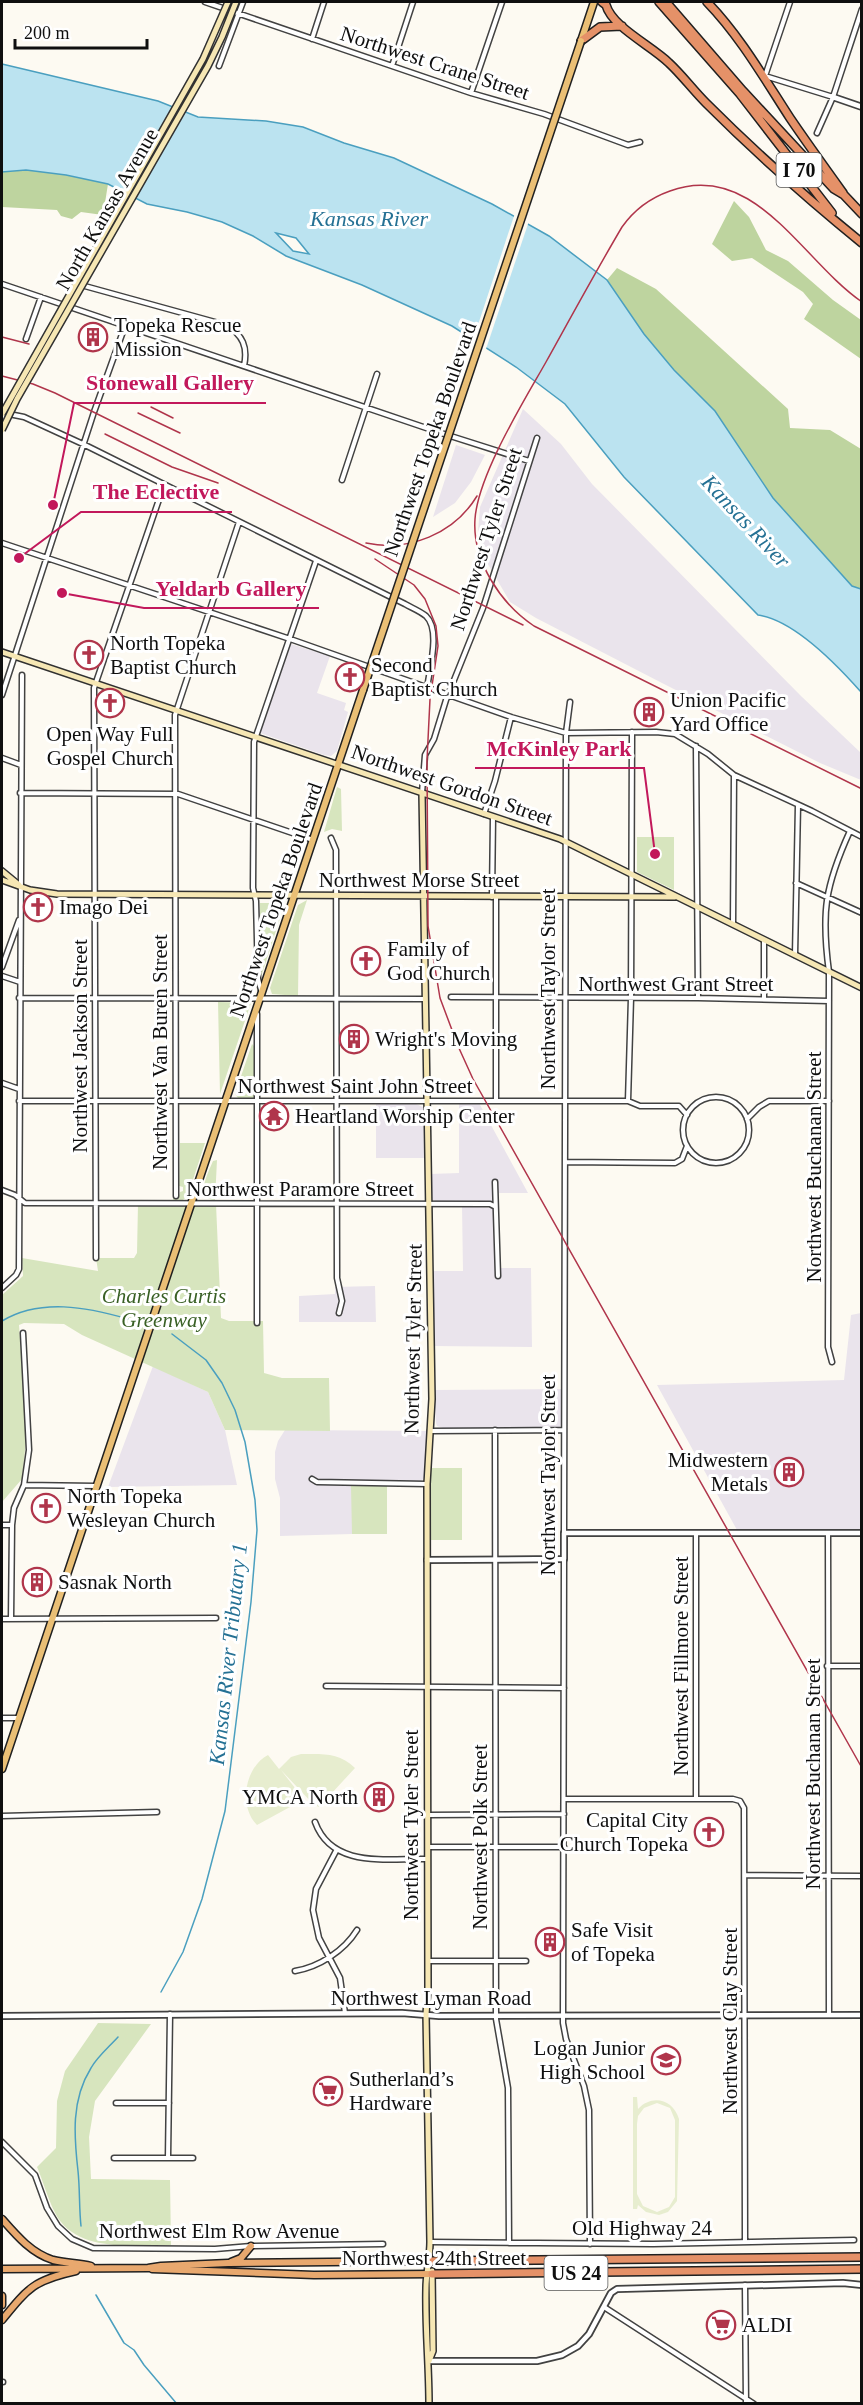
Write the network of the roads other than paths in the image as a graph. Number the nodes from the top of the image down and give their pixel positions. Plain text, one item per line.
1 (205, 2) edge
2 (228, 2) edge
3 (236, 2) edge
4 (243, 2) edge
5 (324, 2) edge
6 (413, 2) edge
7 (502, 2) edge
8 (594, 2) edge
9 (602, 2) edge
10 (659, 2) edge
11 (666, 2) edge
12 (707, 2) edge
13 (790, 2) edge
14 (221, 4) edge
15 (861, 9) edge
16 (239, 14) junction
17 (623, 26) junction
18 (312, 39) junction
19 (581, 41) junction
20 (219, 66) dead end
21 (392, 66) junction
22 (471, 93) junction
23 (742, 93) junction
24 (833, 96) junction
25 (861, 107) edge
26 (818, 133) dead end
27 (640, 142) dead end
28 (844, 195) junction
29 (861, 214) edge
30 (861, 243) edge
31 (75, 283) junction
32 (2, 284) edge
33 (82, 286) junction
34 (41, 297) junction
35 (125, 326) junction
36 (26, 339) dead end
37 (244, 366) junction
38 (377, 374) dead end
39 (366, 407) junction
40 (2, 413) edge
41 (2, 430) edge
42 (537, 438) dead end
43 (85, 445) junction
44 (529, 461) junction
45 (342, 480) dead end
46 (164, 485) junction
47 (239, 522) junction
48 (2, 543) edge
49 (46, 559) junction
50 (316, 561) junction
51 (128, 586) junction
52 (208, 613) junction
53 (289, 639) junction
54 (2, 652) edge
55 (14, 656) junction
56 (22, 675) dead end
57 (96, 683) junction
58 (428, 689) junction
59 (448, 694) junction
60 (2, 695) edge
61 (570, 702) dead end
62 (175, 710) junction
63 (511, 717) junction
64 (632, 732) junction
65 (566, 733) junction
66 (256, 736) junction
67 (696, 746) junction
68 (2, 758) edge
69 (339, 764) junction
70 (21, 765) junction
71 (734, 775) junction
72 (20, 793) junction
73 (422, 793) junction
74 (94, 794) junction
75 (173, 794) junction
76 (798, 805) junction
77 (484, 814) junction
78 (493, 817) junction
79 (253, 819) junction
80 (850, 831) junction
81 (861, 837) edge
82 (331, 838) dead end
83 (313, 840) junction
84 (566, 842) junction
85 (2, 871) edge
86 (632, 875) junction
87 (2, 880) edge
88 (796, 883) junction
89 (20, 887) junction
90 (94, 894) junction
91 (173, 895) junction
92 (255, 895) junction
93 (294, 896) junction
94 (337, 897) junction
95 (423, 897) junction
96 (494, 897) junction
97 (565, 897) junction
98 (631, 897) junction
99 (676, 897) junction
100 (826, 897) junction
101 (698, 907) junction
102 (861, 913) edge
103 (20, 917) junction
104 (733, 924) junction
105 (764, 939) junction
106 (795, 955) junction
107 (2, 967) edge
108 (829, 972) junction
109 (2, 976) edge
110 (20, 982) junction
111 (861, 988) edge
112 (261, 995) junction
113 (451, 997) dead end
114 (20, 998) junction
115 (95, 998) junction
116 (175, 998) junction
117 (336, 998) junction
118 (496, 998) junction
119 (631, 998) junction
120 (698, 998) junction
121 (426, 999) junction
122 (565, 999) junction
123 (764, 999) junction
124 (829, 1001) junction
125 (257, 1007) junction
126 (2, 1083) edge
127 (19, 1089) junction
128 (564, 1100) junction
129 (19, 1101) junction
130 (95, 1101) junction
131 (176, 1101) junction
132 (226, 1101) junction
133 (426, 1101) junction
134 (496, 1101) junction
135 (628, 1101) junction
136 (829, 1101) junction
137 (256, 1102) junction
138 (337, 1102) junction
139 (687, 1115) junction
140 (747, 1119) junction
141 (687, 1146) junction
142 (565, 1162) junction
143 (495, 1182) dead end
144 (2, 1190) edge
145 (176, 1196) dead end
146 (20, 1199) junction
147 (95, 1204) junction
148 (191, 1204) junction
149 (257, 1204) junction
150 (337, 1204) junction
151 (428, 1205) junction
152 (494, 1206) junction
153 (96, 1258) dead end
154 (498, 1276) dead end
155 (2, 1288) edge
156 (339, 1313) dead end
157 (257, 1323) dead end
158 (23, 1333) dead end
159 (832, 1362) dead end
160 (495, 1430) junction
161 (564, 1430) junction
162 (429, 1431) junction
163 (312, 1479) dead end
164 (427, 1484) junction
165 (24, 1485) junction
166 (97, 1486) junction
167 (2, 1525) edge
168 (12, 1525) junction
169 (564, 1533) junction
170 (828, 1533) junction
171 (861, 1533) edge
172 (696, 1534) junction
173 (495, 1559) junction
174 (564, 1559) junction
175 (428, 1560) junction
176 (216, 1618) dead end
177 (2, 1619) edge
178 (11, 1619) junction
179 (52, 1619) junction
180 (827, 1666) junction
181 (861, 1666) edge
182 (326, 1686) dead end
183 (429, 1688) junction
184 (495, 1688) junction
185 (564, 1688) junction
186 (2, 1718) edge
187 (19, 1718) junction
188 (2, 1770) edge
189 (564, 1799) junction
190 (696, 1799) junction
191 (157, 1812) dead end
192 (564, 1814) junction
193 (427, 1815) junction
194 (495, 1815) junction
195 (2, 1816) edge
196 (315, 1822) dead end
197 (427, 1847) junction
198 (496, 1847) junction
199 (564, 1847) junction
200 (336, 1851) junction
201 (427, 1859) junction
202 (745, 1875) junction
203 (861, 1876) edge
204 (829, 1877) junction
205 (357, 1930) dead end
206 (330, 1956) junction
207 (427, 1960) junction
208 (496, 1961) junction
209 (526, 1961) dead end
210 (295, 1971) dead end
211 (170, 2014) junction
212 (345, 2014) junction
213 (426, 2014) junction
214 (563, 2014) junction
215 (497, 2015) junction
216 (745, 2015) junction
217 (829, 2015) junction
218 (861, 2015) edge
219 (2, 2016) edge
220 (116, 2103) dead end
221 (169, 2103) junction
222 (2, 2142) edge
223 (114, 2158) dead end
224 (168, 2158) junction
225 (193, 2158) dead end
226 (2, 2218) edge
227 (854, 2240) dead end
228 (430, 2242) junction
229 (745, 2242) junction
230 (510, 2243) junction
231 (383, 2244) dead end
232 (591, 2244) junction
233 (251, 2246) junction
234 (861, 2257) edge
235 (430, 2261) junction
236 (228, 2263) junction
237 (88, 2268) junction
238 (100, 2268) junction
239 (148, 2268) junction
240 (2, 2269) edge
241 (861, 2269) edge
242 (430, 2274) junction
243 (745, 2285) junction
244 (861, 2285) edge
245 (2, 2296) edge
246 (2, 2305) edge
247 (604, 2307) junction
248 (2, 2320) edge
249 (429, 2361) junction
250 (746, 2401) edge
251 (429, 2403) edge
252 (754, 2403) edge

1 - 14 street, Northwest Crane Street
2 - 31 main road, North Kansas Avenue, bridge
3 - 33 main road, North Kansas Avenue, bridge
4 - 16 street
5 - 18 street
6 - 21 street
7 - 22 street
8 - 19 main road, Northwest Topeka Boulevard
9 - 17 highway
10 - 23 highway, I 70
11 - 23 highway, I 70
12 - 28 highway
13 - 24 street
14 - 16 street, Northwest Crane Street
15 - 24 street
16 - 18 street, Northwest Crane Street
16 - 20 street
17 - 19 highway
17 - 30 highway
18 - 21 street, Northwest Crane Street
19 - 69 main road, Northwest Topeka Boulevard, bridge
21 - 22 street, Northwest Crane Street
22 - 27 street, Northwest Crane Street
23 - 28 highway, I 70
23 - 30 highway, I 70
24 - 25 street
24 - 26 street
28 - 29 highway, I 70
31 - 33 street, bridge
31 - 40 main road, North Kansas Avenue, bridge
32 - 34 street
33 - 37 street
33 - 41 main road, North Kansas Avenue, bridge
34 - 35 street
34 - 36 street
35 - 37 street
35 - 43 street
37 - 39 street
38 - 39 street
39 - 44 street
39 - 45 street
40 - 43 street
42 - 44 street, Northwest Tyler Street
43 - 46 street
43 - 49 street
44 - 59 street, Northwest Tyler Street
46 - 47 street
46 - 51 street, Northwest Jackson Street
47 - 50 street
47 - 52 street, Northwest Van Buren Street
48 - 49 street
49 - 51 street
49 - 55 street
50 - 53 street
50 - 58 street
51 - 52 street
51 - 57 street, Northwest Jackson Street
52 - 53 street
52 - 62 street, Northwest Van Buren Street
53 - 58 street
53 - 66 street
54 - 55 main road, Northwest Gordon Street
55 - 57 main road, Northwest Gordon Street
55 - 60 street
56 - 70 street
57 - 62 main road, Northwest Gordon Street
57 - 74 street, Northwest Jackson Street
58 - 59 street
59 - 63 street
59 - 73 street, Northwest Tyler Street
61 - 65 street, Northwest Taylor Street
62 - 66 main road, Northwest Gordon Street
62 - 75 street, Northwest Van Buren Street
63 - 65 street
63 - 77 street
64 - 65 street
64 - 67 street
64 - 86 street
65 - 84 street, Northwest Taylor Street
66 - 69 main road, Northwest Gordon Street
66 - 79 street
67 - 71 street
67 - 101 street
68 - 70 street
69 - 73 main road, Northwest Gordon Street
69 - 83 main road, Northwest Topeka Boulevard
70 - 72 street
71 - 76 street
71 - 104 street
72 - 74 street
72 - 89 street
73 - 77 main road, Northwest Gordon Street
73 - 95 main road, Northwest Tyler Street
74 - 75 street
74 - 90 street, Northwest Jackson Street
75 - 79 street
75 - 91 street, Northwest Van Buren Street
76 - 80 street
76 - 88 street
77 - 78 main road, Northwest Gordon Street
78 - 84 main road, Northwest Gordon Street
78 - 96 street
79 - 83 street
79 - 92 street
80 - 81 street
80 - 100 street, Northwest Buchanan Street
82 - 94 street
83 - 93 main road, Northwest Topeka Boulevard
84 - 86 main road, Northwest Gordon Street
84 - 97 street, Northwest Taylor Street
85 - 89 main road, Northwest Morse Street
86 - 98 street
86 - 99 main road, Northwest Gordon Street
87 - 89 main road, Northwest Morse Street
88 - 100 street
88 - 106 street
89 - 90 main road, Northwest Morse Street
89 - 103 street
90 - 91 main road, Northwest Morse Street
90 - 115 street, Northwest Jackson Street
91 - 92 main road, Northwest Morse Street
91 - 116 street, Northwest Van Buren Street
92 - 93 main road, Northwest Morse Street
92 - 112 street
93 - 94 main road, Northwest Morse Street
93 - 112 main road, Northwest Topeka Boulevard
94 - 95 main road, Northwest Morse Street
94 - 117 street
95 - 96 main road, Northwest Morse Street
95 - 121 main road, Northwest Tyler Street
96 - 97 main road, Northwest Morse Street
96 - 118 street
97 - 98 main road, Northwest Morse Street
97 - 122 street, Northwest Taylor Street
98 - 99 main road, Northwest Morse Street
98 - 119 street
99 - 101 main road, Northwest Gordon Street
100 - 102 street
100 - 108 street, Northwest Buchanan Street
101 - 104 main road, Northwest Gordon Street
101 - 120 street
103 - 107 street
103 - 110 street
104 - 105 main road, Northwest Gordon Street
105 - 106 main road, Northwest Gordon Street
105 - 123 street
106 - 108 main road, Northwest Gordon Street
108 - 111 main road, Northwest Gordon Street
108 - 124 street, Northwest Buchanan Street
109 - 110 street
110 - 114 street
112 - 116 street
112 - 117 street
112 - 125 main road, Northwest Topeka Boulevard
113 - 118 street, Northwest Grant Street
114 - 115 street
114 - 127 street
115 - 116 street
115 - 130 street, Northwest Jackson Street
116 - 131 street, Northwest Van Buren Street
117 - 121 street
117 - 138 street
118 - 122 street, Northwest Grant Street
118 - 134 street
119 - 120 street, Northwest Grant Street
119 - 122 street, Northwest Grant Street
119 - 135 street
120 - 123 street, Northwest Grant Street
121 - 133 main road, Northwest Tyler Street
122 - 128 street, Northwest Taylor Street
123 - 124 street, Northwest Grant Street
124 - 136 street, Northwest Buchanan Street
125 - 132 main road, Northwest Topeka Boulevard
125 - 137 street
126 - 127 street
127 - 129 street
128 - 134 street, Northwest Saint John Street
128 - 135 street, Northwest Saint John Street
128 - 142 street, Northwest Taylor Street
129 - 130 street, Northwest Saint John Street
129 - 146 street
130 - 131 street, Northwest Saint John Street
130 - 147 street, Northwest Jackson Street
131 - 132 street, Northwest Saint John Street
131 - 145 street, Northwest Van Buren Street
132 - 137 street, Northwest Saint John Street
132 - 148 main road, Northwest Topeka Boulevard
133 - 134 street, Northwest Saint John Street
133 - 138 street, Northwest Saint John Street
133 - 151 main road, Northwest Tyler Street
135 - 139 street, Northwest Saint John Street
136 - 140 street
136 - 159 street, Northwest Buchanan Street
137 - 138 street, Northwest Saint John Street
137 - 149 street
138 - 150 street
139 - 140 street
139 - 141 street
140 - 141 street
141 - 142 street
142 - 161 street, Northwest Taylor Street
143 - 152 street
144 - 146 street, Northwest Paramore Street
146 - 147 street, Northwest Paramore Street
146 - 155 street
147 - 148 street, Northwest Paramore Street
147 - 153 street, Northwest Jackson Street
148 - 149 street, Northwest Paramore Street
148 - 166 main road, Northwest Topeka Boulevard
149 - 150 street, Northwest Paramore Street
149 - 157 street
150 - 151 street, Northwest Paramore Street
150 - 156 street
151 - 152 street, Northwest Paramore Street
151 - 162 main road, Northwest Tyler Street
152 - 154 street
158 - 165 street
160 - 161 street
160 - 162 street
160 - 173 street, Northwest Polk Street
161 - 169 street, Northwest Taylor Street
162 - 164 main road, Northwest Tyler Street
163 - 164 street
164 - 175 main road, Northwest Tyler Street
165 - 166 street
165 - 168 street
166 - 179 main road, Northwest Topeka Boulevard
167 - 168 street
168 - 178 street
169 - 172 street
169 - 174 street, Northwest Taylor Street
170 - 171 street
170 - 172 street
170 - 180 street, Northwest Buchanan Street
172 - 190 street, Northwest Fillmore Street
173 - 174 street
173 - 175 street
173 - 184 street, Northwest Polk Street
174 - 185 street, Northwest Taylor Street
175 - 183 main road, Northwest Tyler Street
176 - 179 street
177 - 178 street
178 - 179 street
179 - 187 main road, Northwest Topeka Boulevard
180 - 181 street
180 - 204 street, Northwest Buchanan Street
182 - 183 street
183 - 184 street
183 - 193 main road, Northwest Tyler Street
184 - 185 street
184 - 194 street, Northwest Polk Street
185 - 189 street, Northwest Taylor Street
186 - 187 street
187 - 188 main road, Northwest Topeka Boulevard
189 - 190 street
189 - 192 street, Northwest Taylor Street
190 - 202 street, Northwest Clay Street
191 - 195 street
192 - 194 street
192 - 199 street, Northwest Taylor Street
193 - 194 street
193 - 197 main road, Northwest Tyler Street
194 - 198 street, Northwest Polk Street
196 - 200 street
197 - 198 street
197 - 201 main road, Northwest Tyler Street
198 - 199 street
198 - 208 street, Northwest Polk Street
199 - 214 street, Northwest Taylor Street
200 - 201 street
200 - 206 street
201 - 207 main road, Northwest Tyler Street
202 - 204 street
202 - 216 street, Northwest Clay Street
203 - 204 street
204 - 217 street, Northwest Buchanan Street
205 - 206 street
206 - 210 street
206 - 212 street
207 - 208 street
207 - 213 main road, Northwest Tyler Street
208 - 209 street
208 - 215 street, Northwest Polk Street
211 - 212 street, Northwest Lyman Road
211 - 219 street, Northwest Lyman Road
211 - 221 street
212 - 213 street, Northwest Lyman Road
213 - 215 street, Northwest Lyman Road
213 - 228 main road, Northwest Tyler Street
214 - 215 street, Northwest Lyman Road
214 - 216 street, Northwest Lyman Road
214 - 232 street, Northwest Taylor Street
215 - 230 street, Northwest Polk Street
216 - 217 street, Northwest Lyman Road
216 - 229 street, Northwest Clay Street
217 - 218 street, Northwest Lyman Road
220 - 221 street
221 - 224 street
222 - 233 street, Northwest Elm Row Avenue
223 - 224 street
224 - 225 street
226 - 238 highway
227 - 229 street, Old Highway 24
228 - 230 street, Old Highway 24
228 - 235 main road, Northwest Tyler Street
229 - 232 street, Old Highway 24
230 - 232 street, Old Highway 24
231 - 233 street, Northwest Elm Row Avenue
233 - 236 highway
234 - 235 highway, Northwest 24th Street / US 24
235 - 236 highway, Northwest 24th Street / US 24
235 - 242 main road, Northwest Tyler Street
236 - 239 highway, Northwest 24th Street / US 24
237 - 238 highway, Northwest 24th Street / US 24
237 - 240 highway, Northwest 24th Street / US 24
237 - 248 highway
238 - 239 highway, Northwest 24th Street / US 24
239 - 242 highway, Northwest 24th Street / US 24
241 - 242 highway, Northwest 24th Street / US 24
242 - 249 main road, Northwest Tyler Street
243 - 244 street
243 - 247 street
243 - 250 street
245 - 246 highway
247 - 249 street
247 - 250 street
249 - 251 main road, Northwest Tyler Street
250 - 252 street

